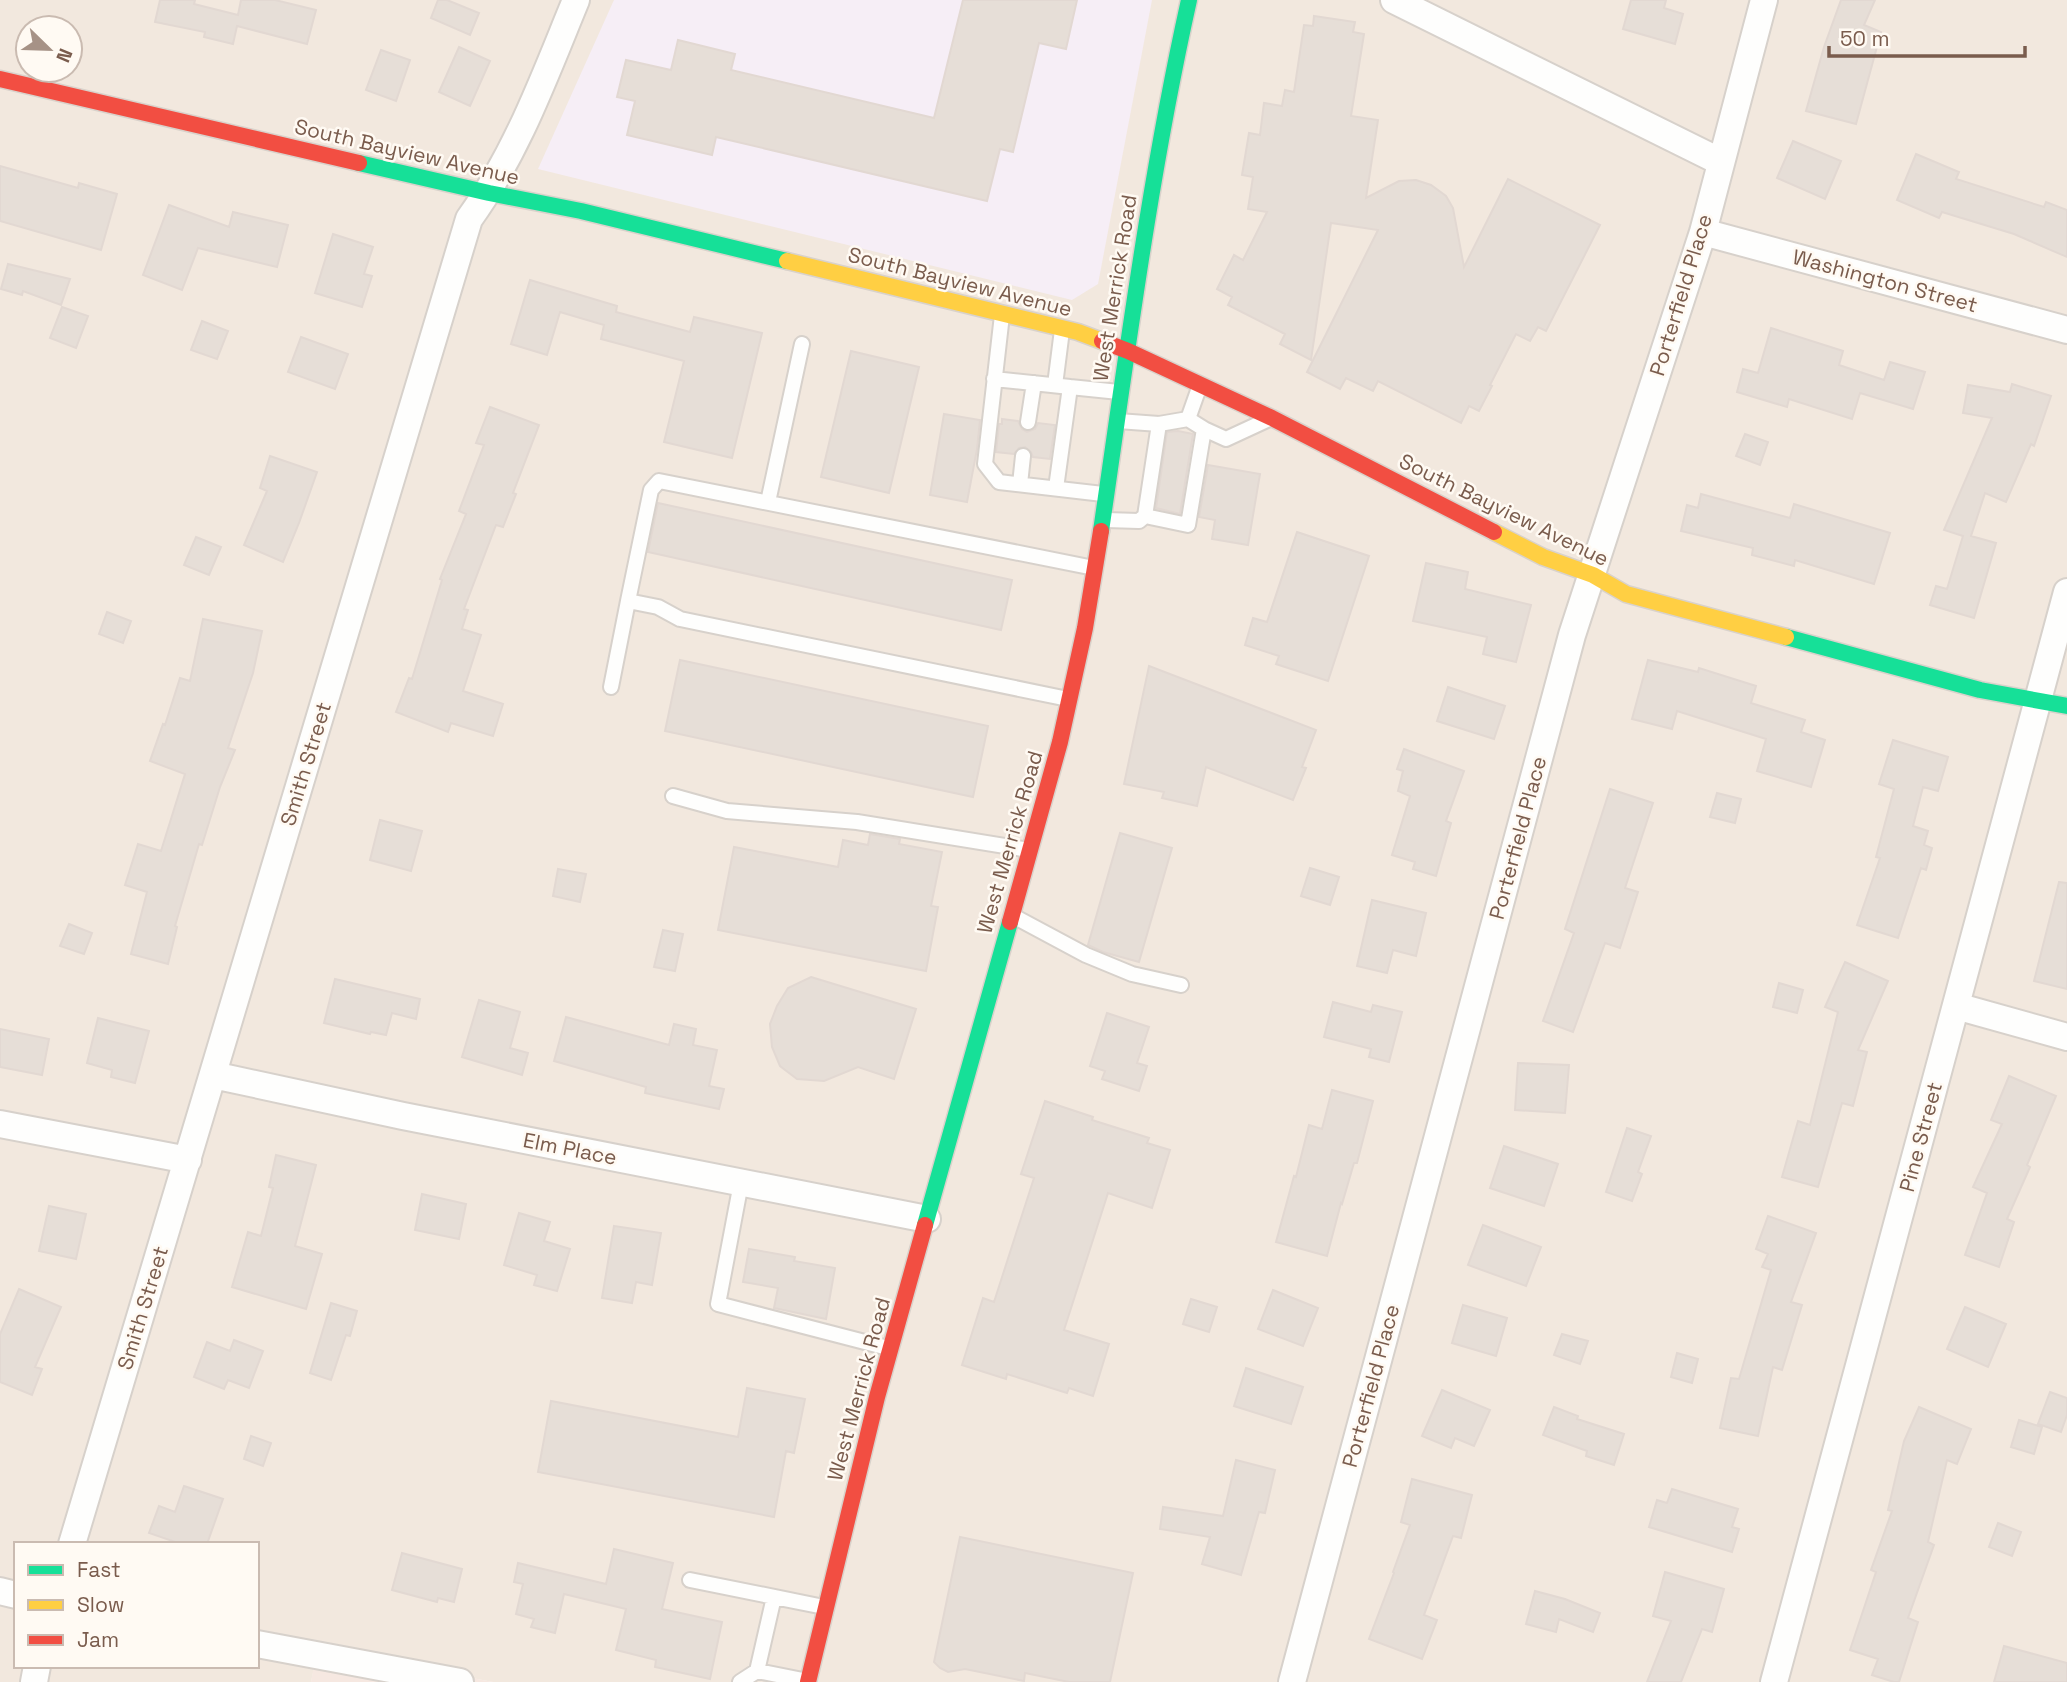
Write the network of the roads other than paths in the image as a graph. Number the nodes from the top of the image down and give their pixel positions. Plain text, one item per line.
1 (576, 0) edge
2 (1189, 0) edge
3 (1394, 0) edge
4 (1764, 0) edge
5 (0, 79) edge
6 (1721, 162) junction
7 (489, 193) junction
8 (1703, 232) junction
9 (1002, 314) junction
10 (1062, 328) junction
11 (2067, 330) edge
12 (803, 344) dead end
13 (1128, 351) junction
14 (994, 379) junction
15 (1034, 383) junction
16 (1055, 385) junction
17 (1200, 385) junction
18 (1070, 387) junction
19 (1120, 392) junction
20 (1272, 418) junction
21 (1188, 419) junction
22 (1117, 421) junction
23 (1028, 422) dead end
24 (1158, 424) junction
25 (1204, 429) junction
26 (1023, 456) dead end
27 (1020, 484) junction
28 (1056, 488) junction
29 (1106, 494) junction
30 (768, 502) junction
31 (1145, 516) junction
32 (1102, 520) junction
33 (1095, 568) junction
34 (1593, 575) junction
35 (2067, 592) edge
36 (628, 601) junction
37 (611, 687) dead end
38 (1069, 699) junction
39 (2038, 700) junction
40 (2067, 706) edge
41 (673, 796) dead end
42 (1030, 850) junction
43 (1012, 916) junction
44 (1181, 985) dead end
45 (1956, 1006) junction
46 (2067, 1037) edge
47 (213, 1075) junction
48 (0, 1124) edge
49 (188, 1160) junction
50 (741, 1183) junction
51 (927, 1219) junction
52 (891, 1349) junction
53 (73, 1542) edge
54 (690, 1580) dead end
55 (774, 1597) junction
56 (826, 1607) junction
57 (259, 1644) edge
58 (757, 1671) junction
59 (450, 1681) edge
60 (740, 1682) edge
61 (808, 1682) edge
62 (1292, 1682) edge
63 (1774, 1682) edge

1 - 7 street, Smith Street
2 - 13 street, West Merrick Road
3 - 6 street
4 - 6 street, Porterfield Place
5 - 7 street, South Bayview Avenue
6 - 8 street, Porterfield Place
7 - 9 street, South Bayview Avenue
7 - 47 street, Smith Street
8 - 11 street, Washington Street
8 - 34 street, Porterfield Place
9 - 10 street, South Bayview Avenue
9 - 14 lane
10 - 13 street, South Bayview Avenue
10 - 16 lane
12 - 30 lane
13 - 17 street, South Bayview Avenue
13 - 19 street, West Merrick Road
14 - 15 lane
14 - 27 lane
15 - 16 lane
15 - 23 lane
16 - 18 lane
17 - 20 street, South Bayview Avenue
17 - 21 lane
18 - 19 lane
18 - 28 lane
19 - 22 street, West Merrick Road
20 - 25 lane
20 - 34 street, South Bayview Avenue
21 - 24 lane
21 - 25 lane
22 - 24 lane
22 - 29 street, West Merrick Road
24 - 31 lane
25 - 31 lane
26 - 27 lane
27 - 28 lane
28 - 29 lane
29 - 32 street, West Merrick Road
30 - 33 lane
30 - 36 lane
31 - 32 lane
32 - 33 street, West Merrick Road
33 - 38 street, West Merrick Road
34 - 39 street, South Bayview Avenue
34 - 62 street, Porterfield Place
35 - 39 street, Pine Street
36 - 37 lane
36 - 38 lane
38 - 42 street, West Merrick Road
39 - 40 street, South Bayview Avenue
39 - 45 street, Pine Street
41 - 42 lane
42 - 43 street, West Merrick Road
43 - 44 lane
43 - 51 street, West Merrick Road
45 - 46 street
45 - 63 street, Pine Street
47 - 49 street, Smith Street
47 - 50 street, Elm Place
48 - 49 street
49 - 53 street, Smith Street
50 - 51 street, Elm Place
50 - 52 lane
51 - 52 street, West Merrick Road
52 - 56 street, West Merrick Road
54 - 55 lane
55 - 56 lane
55 - 58 lane
56 - 61 street, West Merrick Road
57 - 59 street
58 - 60 lane
58 - 61 lane

